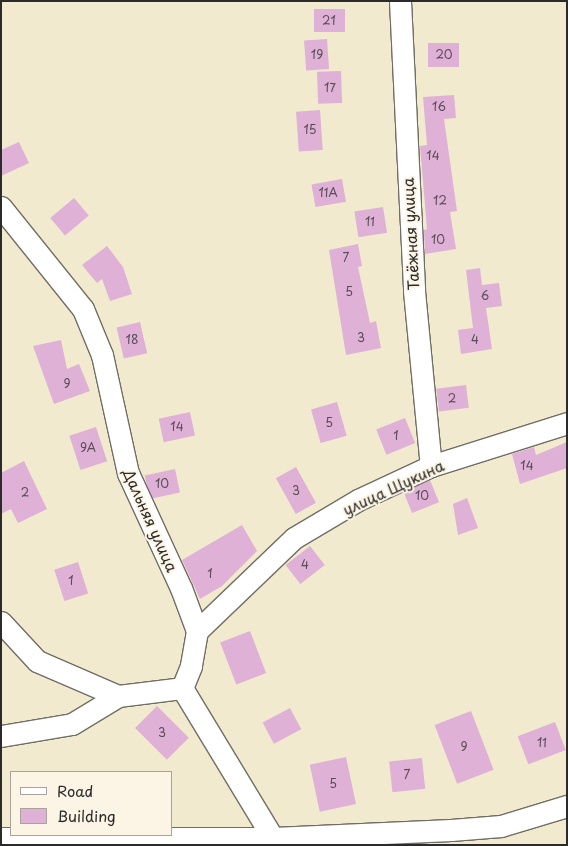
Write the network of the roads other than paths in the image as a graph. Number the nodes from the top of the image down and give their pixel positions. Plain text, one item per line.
1 (400, 1) edge
2 (1, 207) edge
3 (567, 423) edge
4 (431, 466) junction
5 (1, 622) edge
6 (197, 631) junction
7 (182, 688) junction
8 (118, 696) junction
9 (1, 736) edge
10 (567, 806) edge
11 (1, 838) edge
12 (272, 838) junction

1 - 4 street, Таёжная улица
2 - 6 street, Дальняя улица
3 - 4 street, улица Щукина
4 - 6 street, улица Щукина
5 - 8 street
6 - 7 street
7 - 8 street
7 - 12 street
8 - 9 street
10 - 12 street
11 - 12 street

